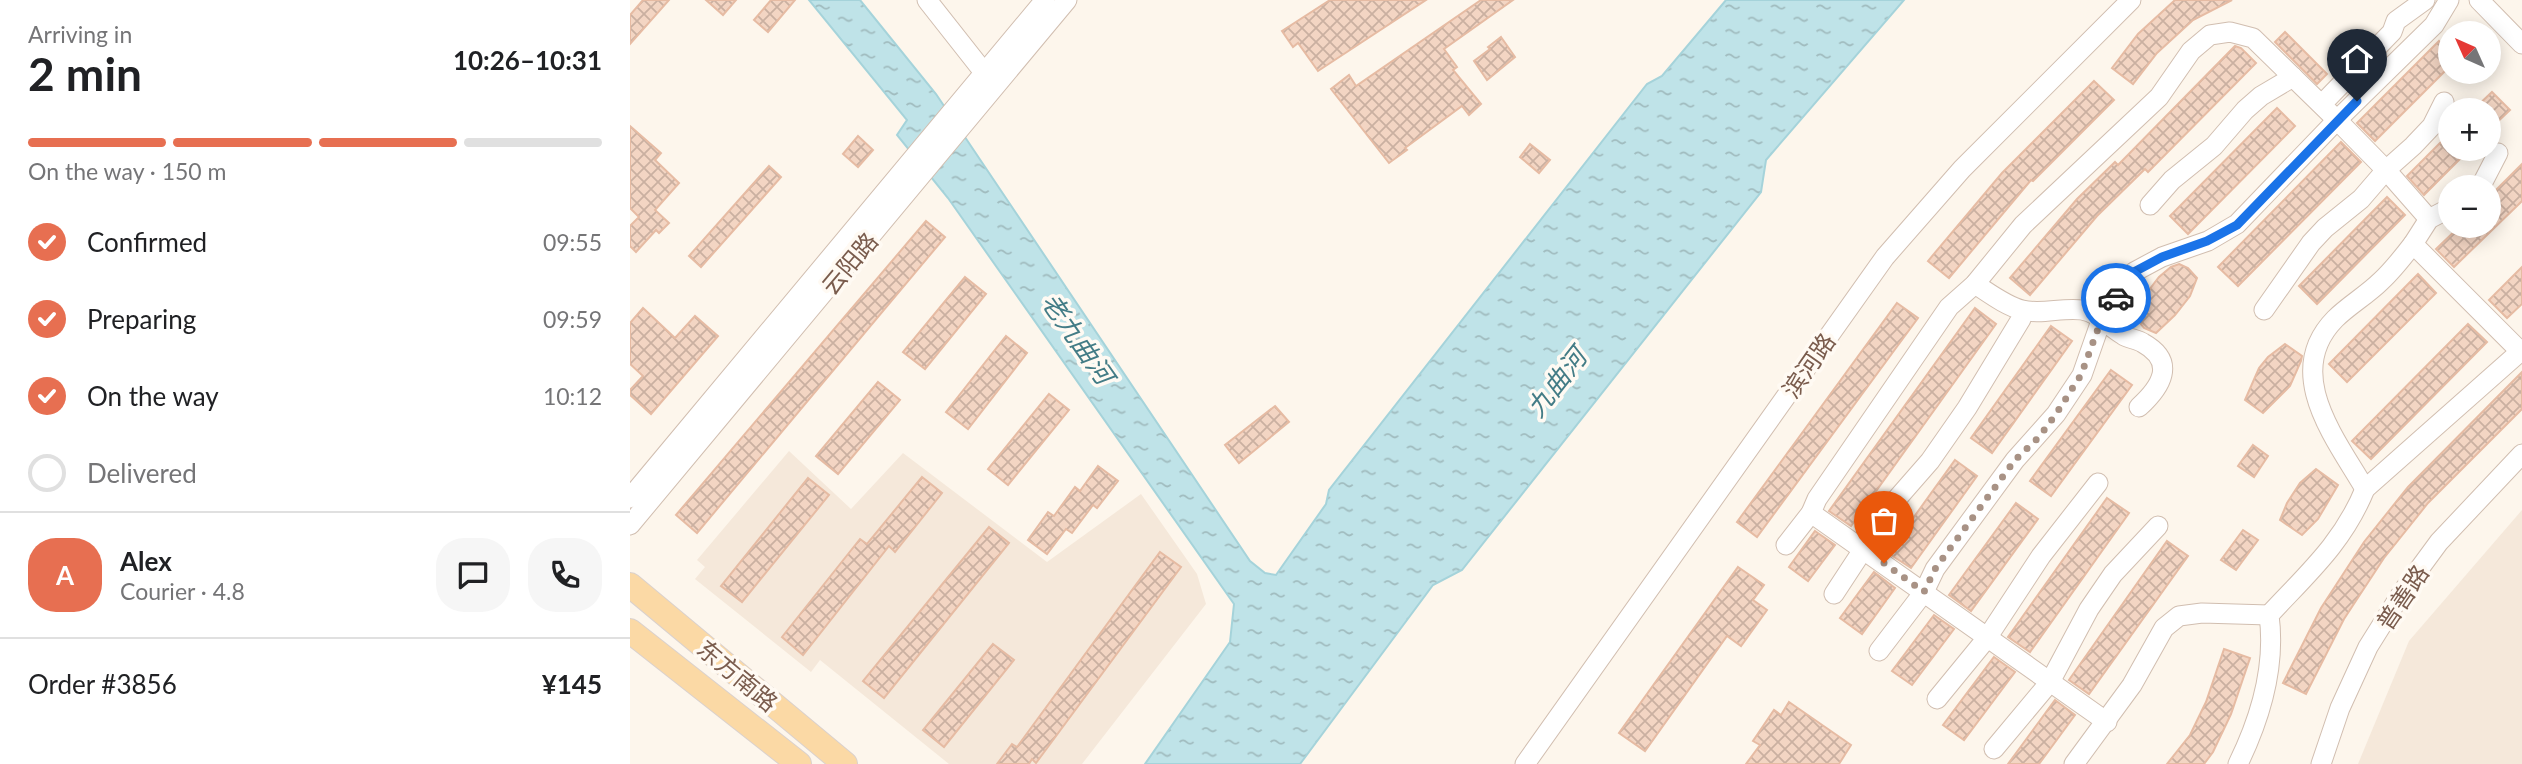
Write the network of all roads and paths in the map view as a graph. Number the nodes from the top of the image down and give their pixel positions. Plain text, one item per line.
1 (927, 0) edge
2 (1045, 0) edge
3 (1067, 0) edge
4 (2131, 0) edge
5 (2425, 0) edge
6 (2449, 0) edge
7 (2479, 0) edge
8 (2522, 44) edge
9 (2293, 77) junction
10 (990, 79) junction
11 (2322, 104) junction
12 (2438, 114) edge
13 (2337, 120) junction
14 (916, 168) junction
15 (2386, 170) junction
16 (2150, 205) dead end
17 (2438, 214) edge
18 (2429, 219) junction
19 (2413, 244) junction
20 (1975, 284) junction
21 (2264, 310) dead end
22 (2024, 311) junction
23 (2102, 318) junction
24 (2521, 351) edge
25 (2139, 407) dead end
26 (2522, 454) edge
27 (2098, 483) dead end
28 (2365, 489) junction
29 (630, 499) edge
30 (1811, 513) junction
31 (630, 525) edge
32 (2158, 526) dead end
33 (1786, 545) dead end
34 (1863, 549) junction
35 (630, 585) edge
36 (1924, 592) junction
37 (1834, 594) dead end
38 (2269, 615) junction
39 (630, 631) edge
40 (1987, 638) junction
41 (1879, 651) dead end
42 (2050, 682) junction
43 (1937, 699) dead end
44 (2107, 722) junction
45 (1994, 749) dead end
46 (799, 764) edge
47 (845, 764) edge
48 (1525, 764) edge
49 (2074, 764) edge
50 (2238, 764) edge
51 (2321, 764) edge

1 - 10 street
2 - 10 street, 云阳路
3 - 10 street, 云阳路
4 - 48 street, 滨河路
5 - 11 street
6 - 13 street
7 - 8 street
9 - 11 street
9 - 16 street
9 - 20 street
10 - 14 street, 云阳路
11 - 13 street
12 - 15 street
13 - 15 street
13 - 23 street
14 - 29 street, 云阳路
14 - 31 street, 云阳路
15 - 18 street
15 - 21 street
17 - 18 street
18 - 19 street
19 - 24 street
19 - 28 street
20 - 22 street
20 - 30 street
22 - 23 street
22 - 34 street
23 - 25 street
23 - 36 street
24 - 28 street
26 - 51 street, 普善路
27 - 40 street
28 - 38 street
30 - 33 street
30 - 34 street
32 - 42 street
34 - 36 street
34 - 37 street
35 - 47 main road, 东方南路
36 - 40 street
36 - 41 street
38 - 44 street
38 - 50 street
39 - 46 main road, 东方南路
40 - 42 street
40 - 43 street
42 - 44 street
42 - 45 street
44 - 49 street

